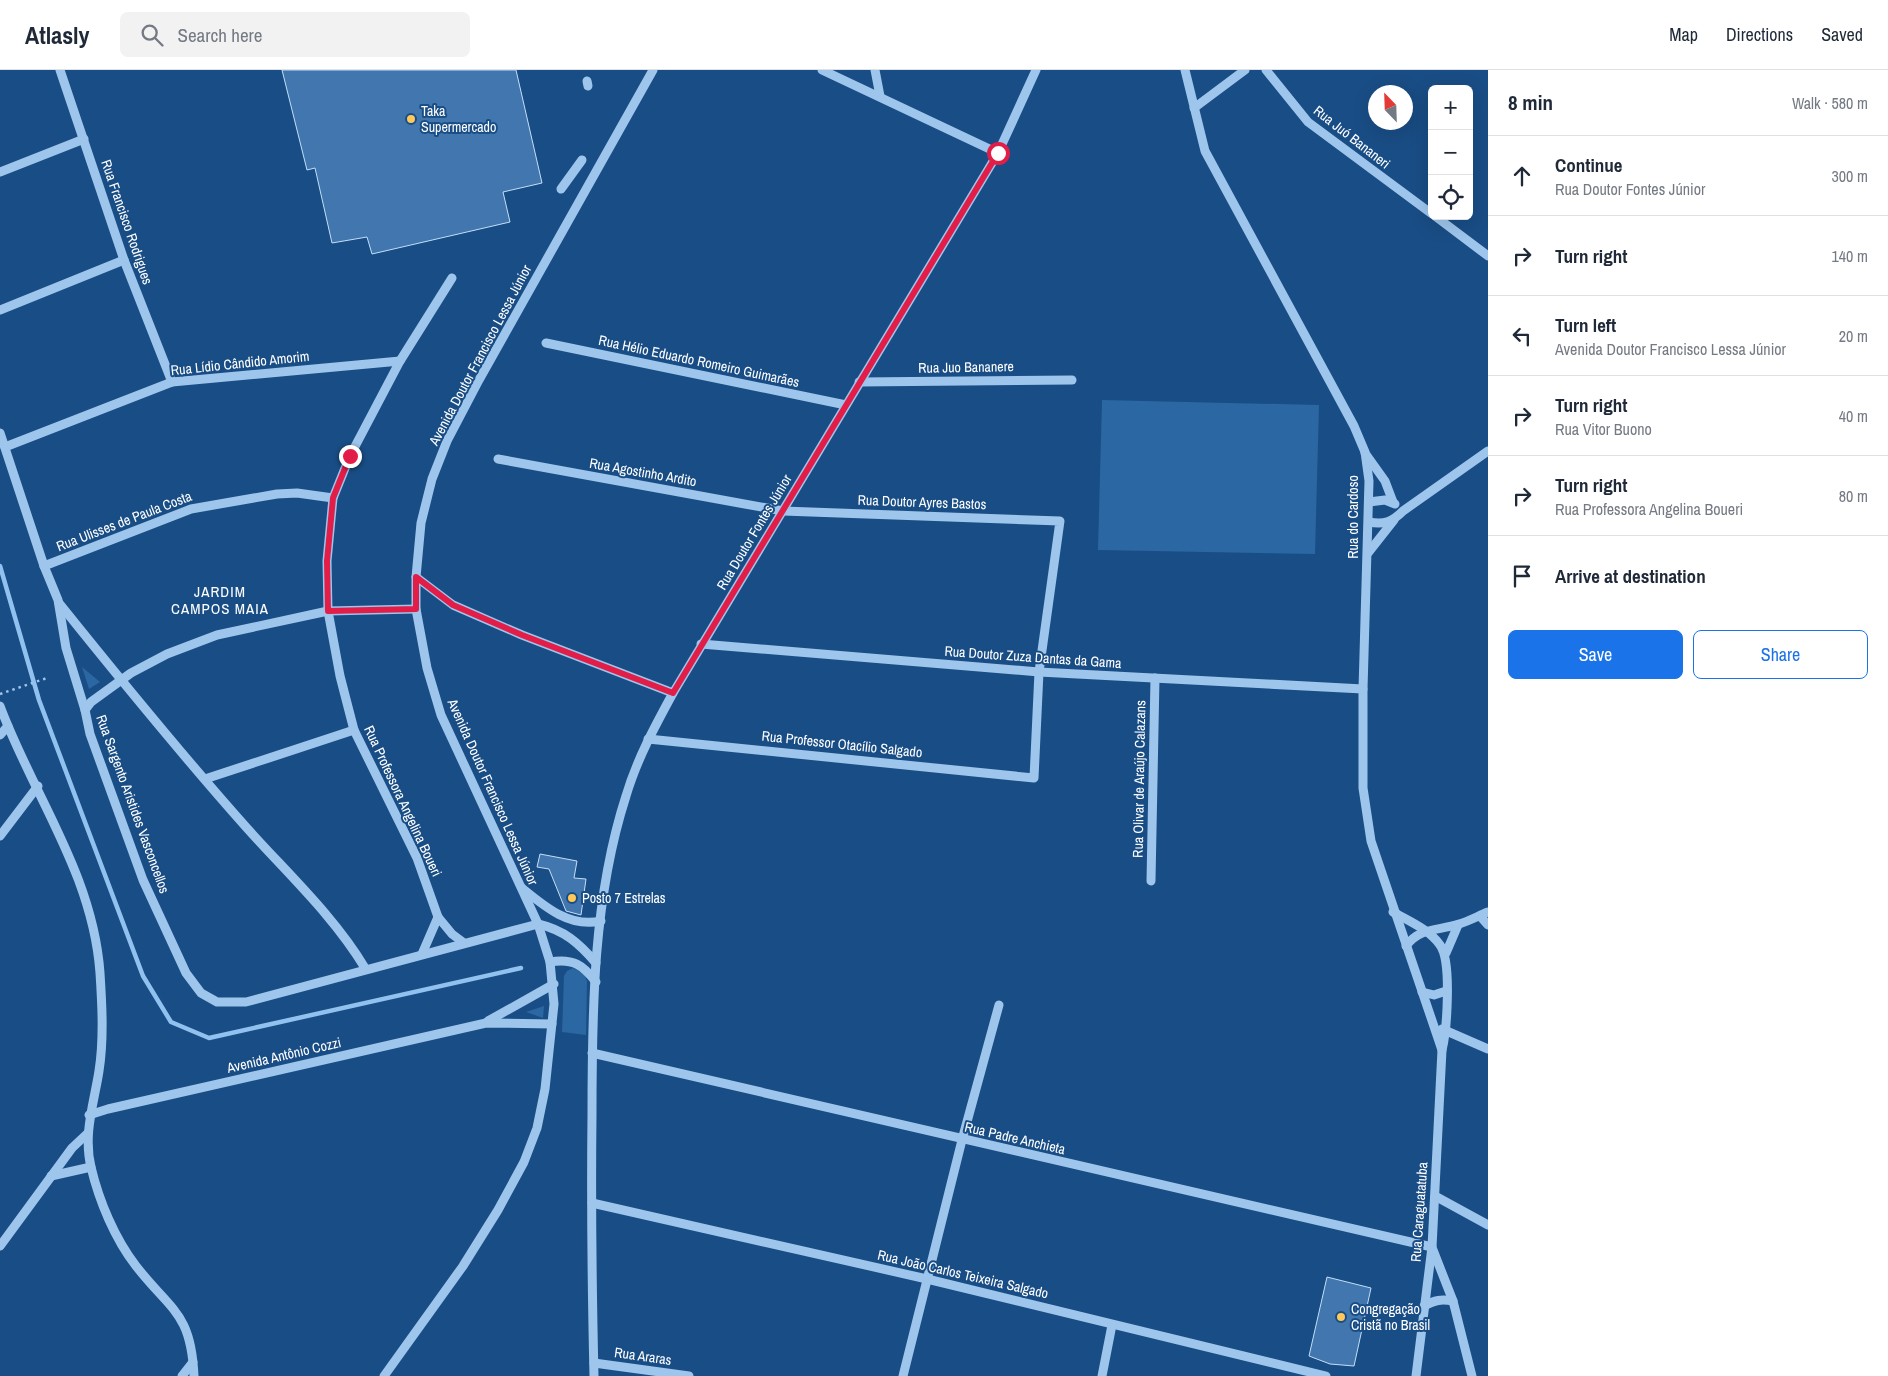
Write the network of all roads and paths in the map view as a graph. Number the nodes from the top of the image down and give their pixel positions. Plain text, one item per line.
1 (60, 70) edge
2 (653, 70) edge
3 (822, 70) edge
4 (875, 70) edge
5 (1036, 70) edge
6 (1185, 70) edge
7 (1245, 70) edge
8 (1266, 70) edge
9 (880, 96) junction
10 (1194, 108) junction
11 (84, 139) junction
12 (998, 153) junction
13 (582, 160) dead end
14 (0, 172) edge
15 (561, 189) dead end
16 (1428, 211) edge
17 (1440, 220) edge
18 (1488, 256) edge
19 (124, 260) junction
20 (452, 278) dead end
21 (0, 310) edge
22 (546, 343) dead end
23 (400, 361) junction
24 (1072, 380) dead end
25 (172, 382) junction
26 (860, 382) junction
27 (846, 405) junction
28 (0, 434) edge
29 (5, 447) junction
30 (1488, 451) edge
31 (1365, 452) junction
32 (498, 460) dead end
33 (333, 498) junction
34 (1369, 502) junction
35 (1393, 502) junction
36 (783, 511) junction
37 (1403, 511) junction
38 (1394, 520) junction
39 (1369, 522) junction
40 (1368, 553) junction
41 (44, 566) junction
42 (416, 577) junction
43 (58, 600) junction
44 (416, 609) junction
45 (328, 611) junction
46 (701, 644) junction
47 (1039, 672) junction
48 (47, 678) dead end
49 (1155, 678) junction
50 (121, 680) junction
51 (1363, 689) junction
52 (2, 693) edge
53 (673, 693) junction
54 (0, 706) edge
55 (85, 710) junction
56 (8, 726) junction
57 (354, 730) junction
58 (0, 735) edge
59 (648, 739) junction
60 (205, 779) junction
61 (38, 786) junction
62 (0, 836) edge
63 (1151, 881) dead end
64 (520, 886) junction
65 (1394, 912) junction
66 (1484, 914) edge
67 (438, 917) junction
68 (601, 921) junction
69 (538, 924) junction
70 (1458, 924) junction
71 (1488, 925) edge
72 (1424, 930) junction
73 (464, 943) junction
74 (1406, 946) junction
75 (1446, 953) junction
76 (422, 954) junction
77 (550, 962) junction
78 (596, 963) junction
79 (365, 968) junction
80 (596, 982) junction
81 (554, 984) junction
82 (1446, 991) junction
83 (1422, 992) junction
84 (999, 1005) dead end
85 (486, 1023) junction
86 (552, 1024) junction
87 (1434, 1028) junction
88 (1447, 1030) junction
89 (1488, 1049) edge
90 (1442, 1050) junction
91 (592, 1053) junction
92 (90, 1116) junction
93 (88, 1133) junction
94 (962, 1140) junction
95 (91, 1167) junction
96 (51, 1176) junction
97 (1435, 1196) junction
98 (592, 1203) junction
99 (1488, 1225) edge
100 (0, 1246) edge
101 (1432, 1247) junction
102 (928, 1279) junction
103 (1453, 1301) junction
104 (1424, 1306) junction
105 (1112, 1325) junction
106 (193, 1362) junction
107 (594, 1363) junction
108 (182, 1376) edge
109 (194, 1376) edge
110 (384, 1376) edge
111 (594, 1376) edge
112 (689, 1376) edge
113 (903, 1376) edge
114 (1102, 1376) edge
115 (1326, 1376) edge
116 (1416, 1376) edge
117 (1472, 1376) edge

1 - 11 street, Rua Francisco Rodrigues
2 - 42 street, Avenida Doutor Francisco Lessa Júnior
3 - 9 street
4 - 9 street
5 - 12 street, Rua Doutor Fontes Júnior
6 - 10 street, Rua do Cardoso
7 - 10 street
8 - 16 street, Rua Juó Bananeri
9 - 12 street
10 - 31 street, Rua do Cardoso
11 - 14 street
11 - 19 street, Rua Francisco Rodrigues
12 - 26 street, Rua Doutor Fontes Júnior
13 - 15 street
17 - 18 street, Rua Juó Bananeri
19 - 21 street
19 - 25 street, Rua Francisco Rodrigues
20 - 23 street, Rua Professora Angelina Boueri
22 - 27 street, Rua Hélio Eduardo Romeiro Guimarães
23 - 25 street, Rua Lídio Cândido Amorim
23 - 33 street, Rua Professora Angelina Boueri
24 - 26 street, Rua Juo Bananere
25 - 29 street, Rua Lídio Cândido Amorim
26 - 27 street, Rua Doutor Fontes Júnior
27 - 36 street, Rua Doutor Fontes Júnior
28 - 29 street, Rua Sargento Aristides Vasconcellos
29 - 41 street, Rua Sargento Aristides Vasconcellos
30 - 37 street
31 - 34 street, Rua do Cardoso
31 - 35 street
32 - 36 street, Rua Agostinho Ardito
33 - 41 street, Rua Ulisses de Paula Costa
33 - 45 street, Rua Professora Angelina Boueri
34 - 35 street
34 - 39 street, Rua do Cardoso
35 - 37 street
36 - 46 street, Rua Doutor Fontes Júnior
36 - 47 street, Rua Doutor Ayres Bastos
37 - 38 street
38 - 39 street
38 - 40 street
39 - 40 street, Rua do Cardoso
40 - 51 street, Rua do Cardoso
41 - 43 street, Rua Sargento Aristides Vasconcellos
42 - 44 street, Avenida Doutor Francisco Lessa Júnior
42 - 53 street
43 - 50 street, Rua Sargento Aristides Vasconcellos
43 - 55 street, Rua Sargento Aristides Vasconcellos
44 - 45 street
44 - 64 street, Avenida Doutor Francisco Lessa Júnior
45 - 50 street
45 - 57 street, Rua Professora Angelina Boueri
46 - 47 street, Rua Doutor Zuza Dantas da Gama
46 - 53 street, Rua Doutor Fontes Júnior
47 - 49 street, Rua Doutor Zuza Dantas da Gama
47 - 59 street, Rua Professor Otacílio Salgado
48 - 52 path
49 - 51 street, Rua Doutor Zuza Dantas da Gama
49 - 63 street, Rua Olivar de Araújo Calazans
50 - 55 street, Rua Sargento Aristides Vasconcellos
50 - 60 street, Rua Sargento Aristides Vasconcellos
51 - 65 street, Rua do Cardoso
53 - 59 street, Rua Doutor Fontes Júnior
54 - 56 street
55 - 79 street, Rua Sargento Aristides Vasconcellos
56 - 58 street
56 - 61 street
57 - 60 street
57 - 67 street, Rua Professora Angelina Boueri
59 - 68 street, Rua Doutor Fontes Júnior
60 - 79 street, Rua Sargento Aristides Vasconcellos
61 - 62 street
61 - 92 street
64 - 68 street
64 - 69 street, Avenida Doutor Francisco Lessa Júnior
65 - 72 street
65 - 74 street, Rua do Cardoso
66 - 70 street
66 - 71 street
67 - 73 street, Rua Professora Angelina Boueri
67 - 76 street
68 - 78 street, Rua Doutor Fontes Júnior
69 - 73 street, Rua Sargento Aristides Vasconcellos
69 - 77 street, Avenida Doutor Francisco Lessa Júnior
69 - 78 street
70 - 72 street
70 - 75 street
72 - 74 street
72 - 75 street
73 - 76 street, Rua Sargento Aristides Vasconcellos
74 - 83 street, Rua Caraguatatuba
75 - 82 street, Rua Caraguatatuba
76 - 79 street, Rua Sargento Aristides Vasconcellos
77 - 80 street
77 - 81 street, Avenida Doutor Francisco Lessa Júnior
78 - 80 street, Rua Doutor Fontes Júnior
80 - 91 street, Rua Doutor Fontes Júnior
81 - 85 street, Avenida Antônio Cozzi
81 - 86 street, Avenida Doutor Francisco Lessa Júnior
82 - 83 street
82 - 88 street, Rua Caraguatatuba
83 - 87 street, Rua Caraguatatuba
84 - 94 street
85 - 86 street, Avenida Antônio Cozzi
85 - 92 street, Avenida Antônio Cozzi
86 - 110 street, Avenida Doutor Francisco Lessa Júnior
87 - 88 street
87 - 90 street, Rua Caraguatatuba
88 - 89 street
88 - 90 street, Rua Caraguatatuba
90 - 97 street, Rua Caraguatatuba
91 - 94 street, Rua Padre Anchieta
91 - 98 street, Rua Doutor Fontes Júnior
92 - 93 street
93 - 95 street
93 - 96 street
94 - 101 street, Rua Padre Anchieta
94 - 102 street
95 - 96 street
95 - 106 street
96 - 100 street
97 - 99 street
97 - 101 street, Rua Caraguatatuba
98 - 102 street, Rua João Carlos Teixeira Salgado
98 - 107 street, Rua Doutor Fontes Júnior
101 - 103 street
101 - 104 street, Rua Caraguatatuba
102 - 105 street, Rua João Carlos Teixeira Salgado
102 - 113 street
103 - 104 street
103 - 117 street
104 - 116 street, Rua Caraguatatuba
105 - 114 street
105 - 115 street, Rua João Carlos Teixeira Salgado
106 - 108 street
106 - 109 street
107 - 111 street, Rua Doutor Fontes Júnior
107 - 112 street, Rua Araras

